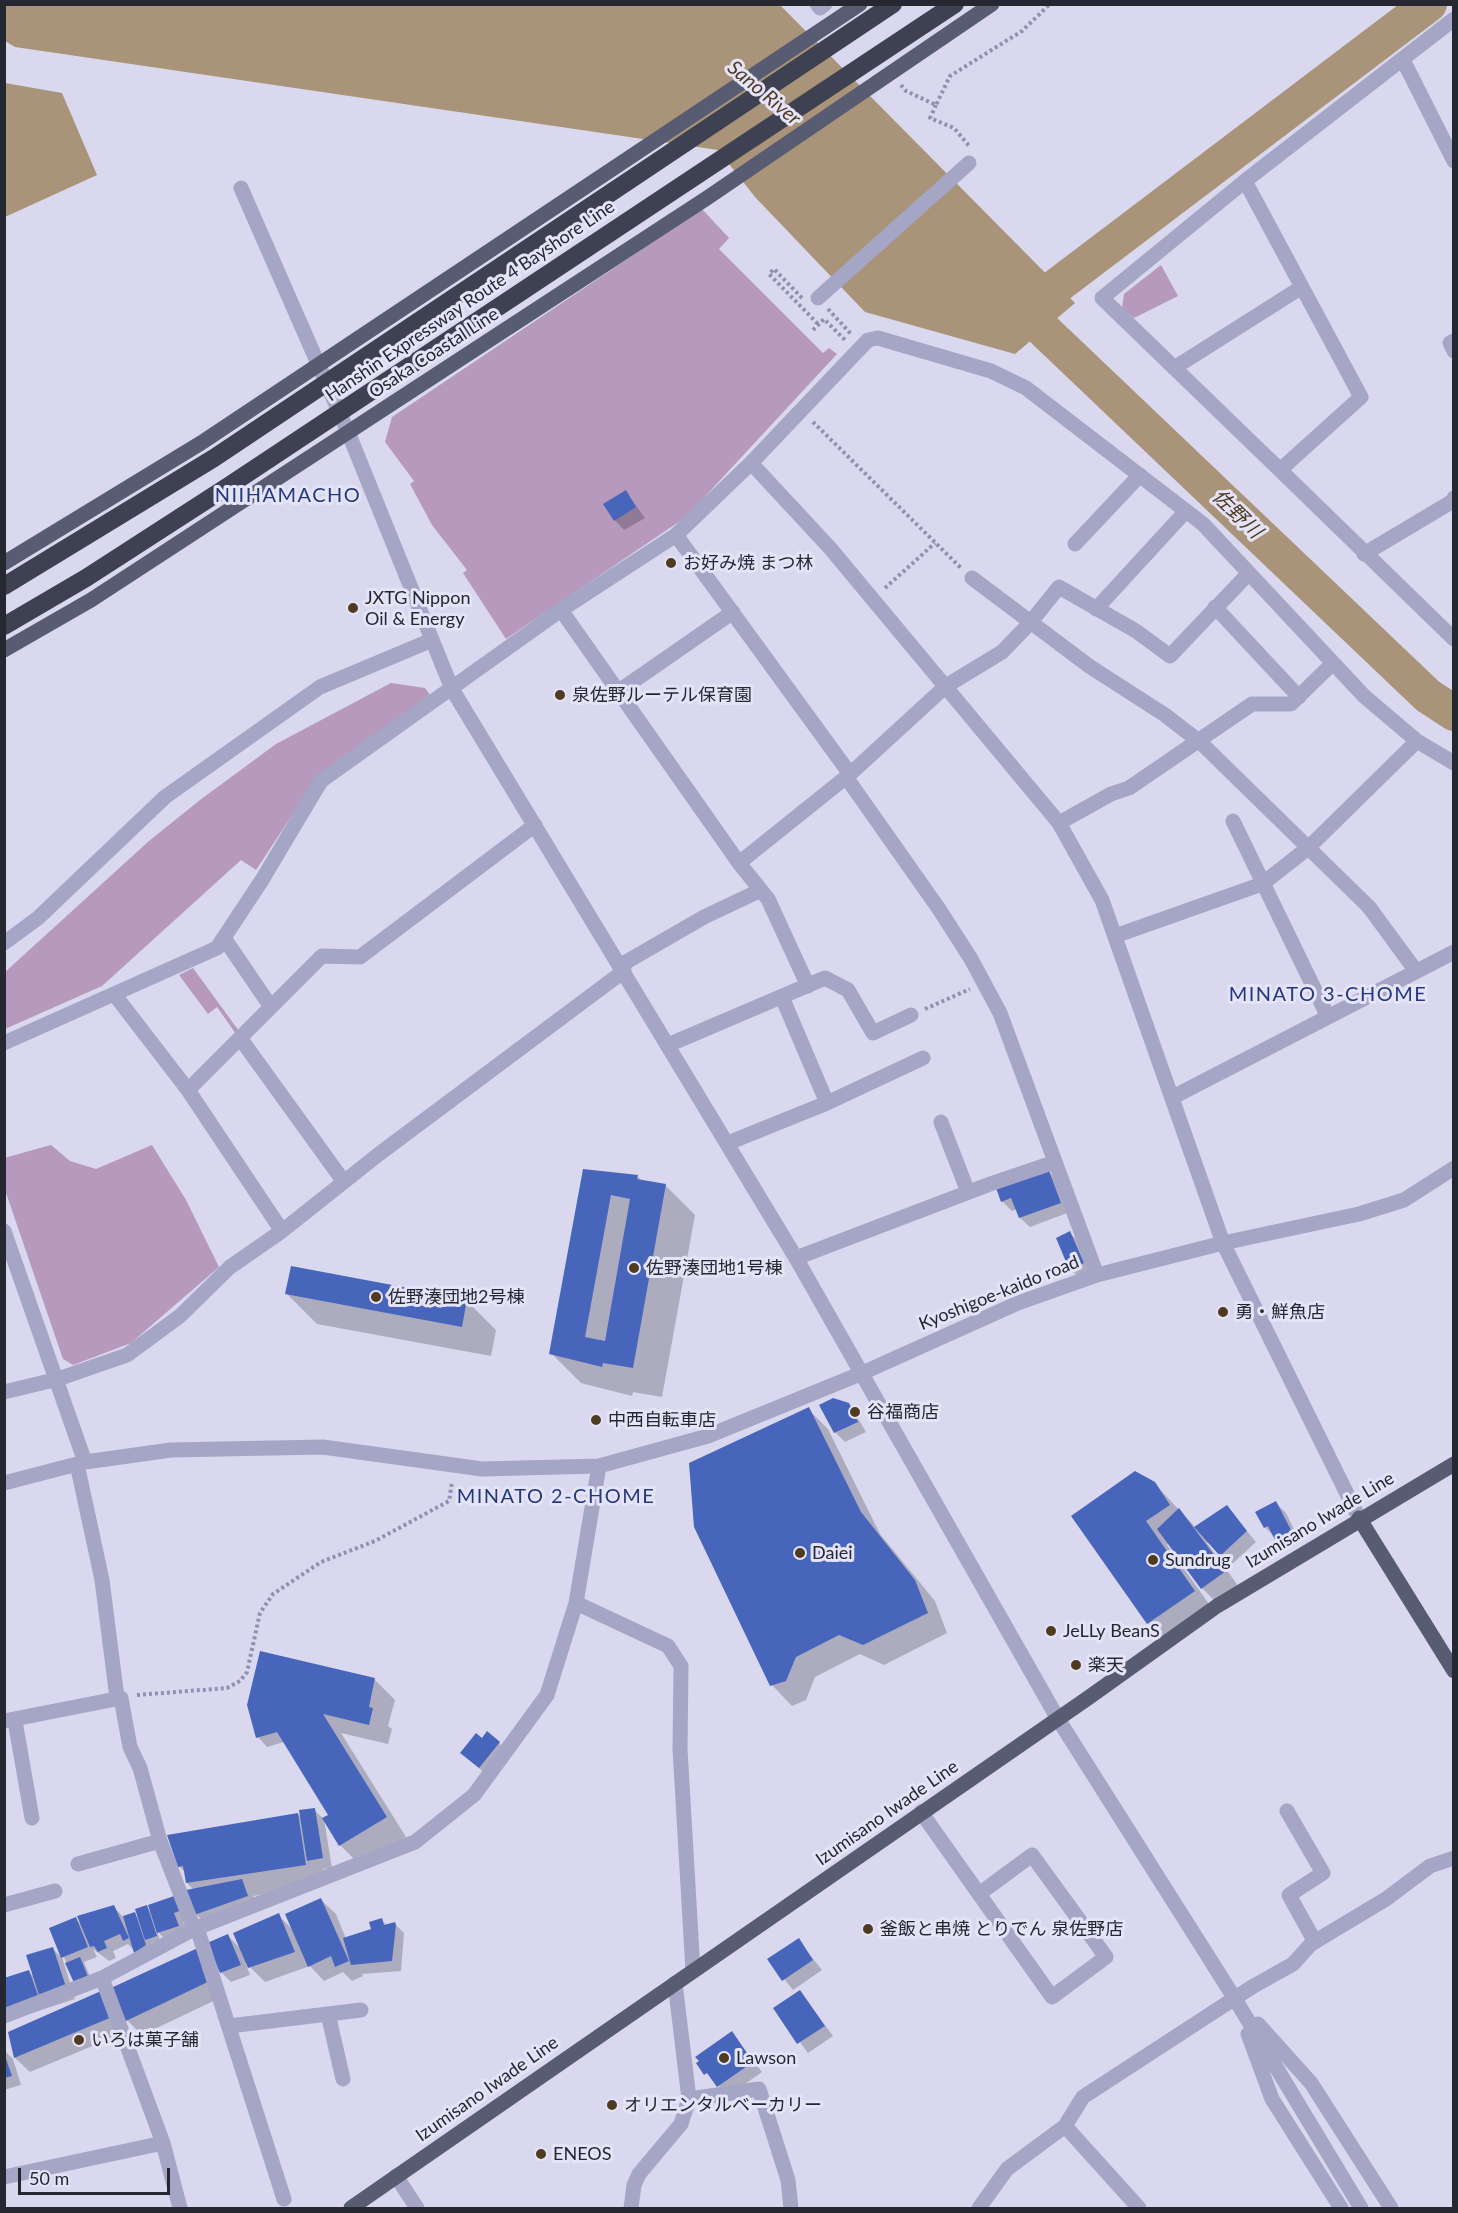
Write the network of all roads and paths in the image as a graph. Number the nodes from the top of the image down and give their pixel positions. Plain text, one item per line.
1 (817, 4) edge
2 (825, 4) edge
3 (860, 4) edge
4 (893, 4) edge
5 (955, 4) edge
6 (992, 4) edge
7 (1050, 4) edge
8 (1454, 19) edge
9 (1403, 60) junction
10 (897, 81) dead end
11 (936, 105) junction
12 (1454, 161) edge
13 (969, 163) joint
14 (1245, 181) junction
15 (241, 188) dead end
16 (1302, 287) junction
17 (818, 298) junction
18 (819, 325) junction
19 (813, 330) dead end
20 (856, 339) dead end
21 (1454, 341) edge
22 (850, 345) dead end
23 (1454, 351) edge
24 (320, 365) junction
25 (1174, 368) junction
26 (802, 411) junction
27 (348, 432) junction
28 (751, 463) junction
29 (1280, 470) junction
30 (1140, 475) junction
31 (1454, 498) edge
32 (1186, 511) junction
33 (676, 534) junction
34 (935, 543) junction
35 (1075, 544) dead end
36 (1364, 554) junction
37 (4, 563) edge
38 (1249, 573) junction
39 (972, 578) joint
40 (4, 586) edge
41 (873, 599) junction
42 (1215, 607) junction
43 (1096, 609) junction
44 (561, 610) junction
45 (732, 612) junction
46 (1030, 623) junction
47 (4, 626) edge
48 (1454, 639) edge
49 (432, 640) junction
50 (4, 650) edge
51 (1333, 663) junction
52 (946, 686) junction
53 (452, 690) junction
54 (619, 692) junction
55 (1299, 697) junction
56 (1417, 741) junction
57 (1200, 742) junction
58 (1454, 763) edge
59 (848, 775) junction
60 (1233, 821) dead end
61 (1059, 823) junction
62 (535, 825) junction
63 (1308, 848) junction
64 (739, 863) junction
65 (1262, 884) junction
66 (761, 890) junction
67 (1115, 936) junction
68 (224, 938) junction
69 (5, 943) edge
70 (1454, 952) edge
71 (622, 968) junction
72 (1416, 971) junction
73 (984, 982) junction
74 (808, 986) junction
75 (114, 994) junction
76 (782, 996) junction
77 (271, 1007) junction
78 (911, 1016) joint
79 (1328, 1017) junction
80 (240, 1038) junction
81 (4, 1042) edge
82 (668, 1045) junction
83 (922, 1058) dead end
84 (188, 1090) junction
85 (1173, 1097) junction
86 (827, 1103) junction
87 (941, 1122) dead end
88 (728, 1143) junction
89 (1055, 1162) junction
90 (1454, 1168) edge
91 (344, 1182) junction
92 (968, 1192) junction
93 (4, 1231) edge
94 (282, 1231) junction
95 (1223, 1243) junction
96 (796, 1258) junction
97 (1097, 1275) junction
98 (860, 1374) junction
99 (58, 1379) junction
100 (4, 1392) edge
101 (81, 1463) junction
102 (1454, 1464) edge
103 (455, 1465) junction
104 (599, 1466) junction
105 (4, 1483) edge
106 (1359, 1518) junction
107 (576, 1603) junction
108 (1454, 1671) edge
109 (119, 1698) junction
110 (1058, 1719) junction
111 (10, 1721) edge
112 (1287, 1810) dead end
113 (921, 1812) junction
114 (32, 1818) dead end
115 (160, 1841) junction
116 (1454, 1858) edge
117 (78, 1864) dead end
118 (55, 1891) dead end
119 (979, 1894) junction
120 (4, 1905) edge
121 (195, 1928) junction
122 (1315, 1942) junction
123 (693, 1971) junction
124 (102, 1978) junction
125 (675, 1983) junction
126 (1235, 1999) junction
127 (361, 2010) dead end
128 (328, 2014) junction
129 (4, 2016) edge
130 (229, 2026) junction
131 (343, 2079) dead end
132 (689, 2099) junction
133 (1065, 2126) junction
134 (162, 2143) junction
135 (396, 2176) junction
136 (4, 2177) edge
137 (284, 2199) dead end
138 (180, 2208) edge
139 (351, 2208) edge
140 (417, 2208) edge
141 (631, 2208) edge
142 (791, 2208) edge
143 (979, 2208) edge
144 (1139, 2208) edge
145 (1341, 2208) edge
146 (1361, 2208) edge
147 (1391, 2208) edge

1 - 2 street
3 - 24 main road
4 - 40 highway, Hanshin Expressway Route 4 Bayshore Line
5 - 47 highway, Hanshin Expressway Route 4 Bayshore Line
6 - 27 main road, Osaka Coastal Line
7 - 11 path
8 - 9 street
9 - 12 street
9 - 14 street
10 - 11 path
11 - 13 path
13 - 17 street
14 - 16 street
14 - 25 street
15 - 24 street
16 - 25 street
16 - 29 street
17 - 18 path
17 - 20 path
18 - 19 path
18 - 22 path
21 - 23 street
24 - 27 street
24 - 37 main road
25 - 29 street
26 - 28 street
26 - 30 street
26 - 34 path
27 - 49 street
27 - 50 main road, Osaka Coastal Line
28 - 33 street
28 - 41 street
29 - 36 street
30 - 32 street
30 - 35 street
31 - 36 street
32 - 38 street
32 - 43 street
33 - 44 street
33 - 45 street
34 - 39 path
34 - 41 path
36 - 48 street
38 - 42 street
38 - 51 street
39 - 46 street
41 - 52 street
42 - 43 street
42 - 55 street
43 - 46 street
44 - 53 street
44 - 54 street
45 - 54 street
45 - 59 street
46 - 52 street
46 - 57 street
49 - 53 street
49 - 69 street
51 - 55 street
51 - 56 street
52 - 59 street
52 - 61 street
53 - 62 street
53 - 68 street
54 - 64 street
55 - 57 street
56 - 58 street
56 - 63 street
57 - 61 street
57 - 63 street
59 - 64 street
59 - 73 street
60 - 65 street
61 - 67 street
62 - 71 street
62 - 77 street
63 - 65 street
63 - 72 street
64 - 66 street
65 - 67 street
65 - 79 street
66 - 71 street
66 - 74 street
67 - 85 street
68 - 75 street
68 - 77 street
70 - 72 street
71 - 82 street
71 - 91 street
72 - 79 street
73 - 78 path
73 - 89 street
74 - 76 street
74 - 78 street
75 - 81 street
75 - 84 street
76 - 82 street
76 - 86 street
77 - 80 street
79 - 85 street
80 - 84 street
80 - 91 street
82 - 88 street
83 - 86 street
84 - 94 street
85 - 95 street
86 - 88 street
87 - 92 street
88 - 96 street
89 - 92 street
89 - 97 street
90 - 95 street, Kyoshigoe-kaido road
91 - 94 street
92 - 96 street
93 - 99 street
94 - 99 street
95 - 97 street, Kyoshigoe-kaido road
95 - 106 street
96 - 98 street
97 - 98 street, Kyoshigoe-kaido road
98 - 104 street, Kyoshigoe-kaido road
98 - 110 street
99 - 100 street
99 - 101 street
101 - 103 street, Kyoshigoe-kaido road
101 - 105 street, Kyoshigoe-kaido road
101 - 109 street
102 - 106 main road, Izumisano Iwade Line
103 - 104 street, Kyoshigoe-kaido road
103 - 109 path
104 - 107 street
106 - 108 main road
106 - 110 main road, Izumisano Iwade Line
107 - 121 street
107 - 123 street
109 - 111 street
109 - 115 street
110 - 113 main road, Izumisano Iwade Line
110 - 126 street
111 - 114 street
112 - 122 street
113 - 119 street
113 - 123 main road, Izumisano Iwade Line
115 - 117 street
115 - 121 street
116 - 122 street
118 - 120 street
119 - 119 street
121 - 124 street
121 - 130 street
122 - 126 street
123 - 125 main road, Izumisano Iwade Line
124 - 129 street
124 - 134 street
125 - 132 street
125 - 135 main road, Izumisano Iwade Line
126 - 133 street
126 - 145 street
126 - 146 street
126 - 147 street
127 - 128 street
128 - 130 street
128 - 131 street
130 - 137 street
132 - 141 street
132 - 142 street
133 - 143 street
133 - 144 street
134 - 136 street
134 - 138 street
135 - 139 main road, Izumisano Iwade Line
135 - 140 street

